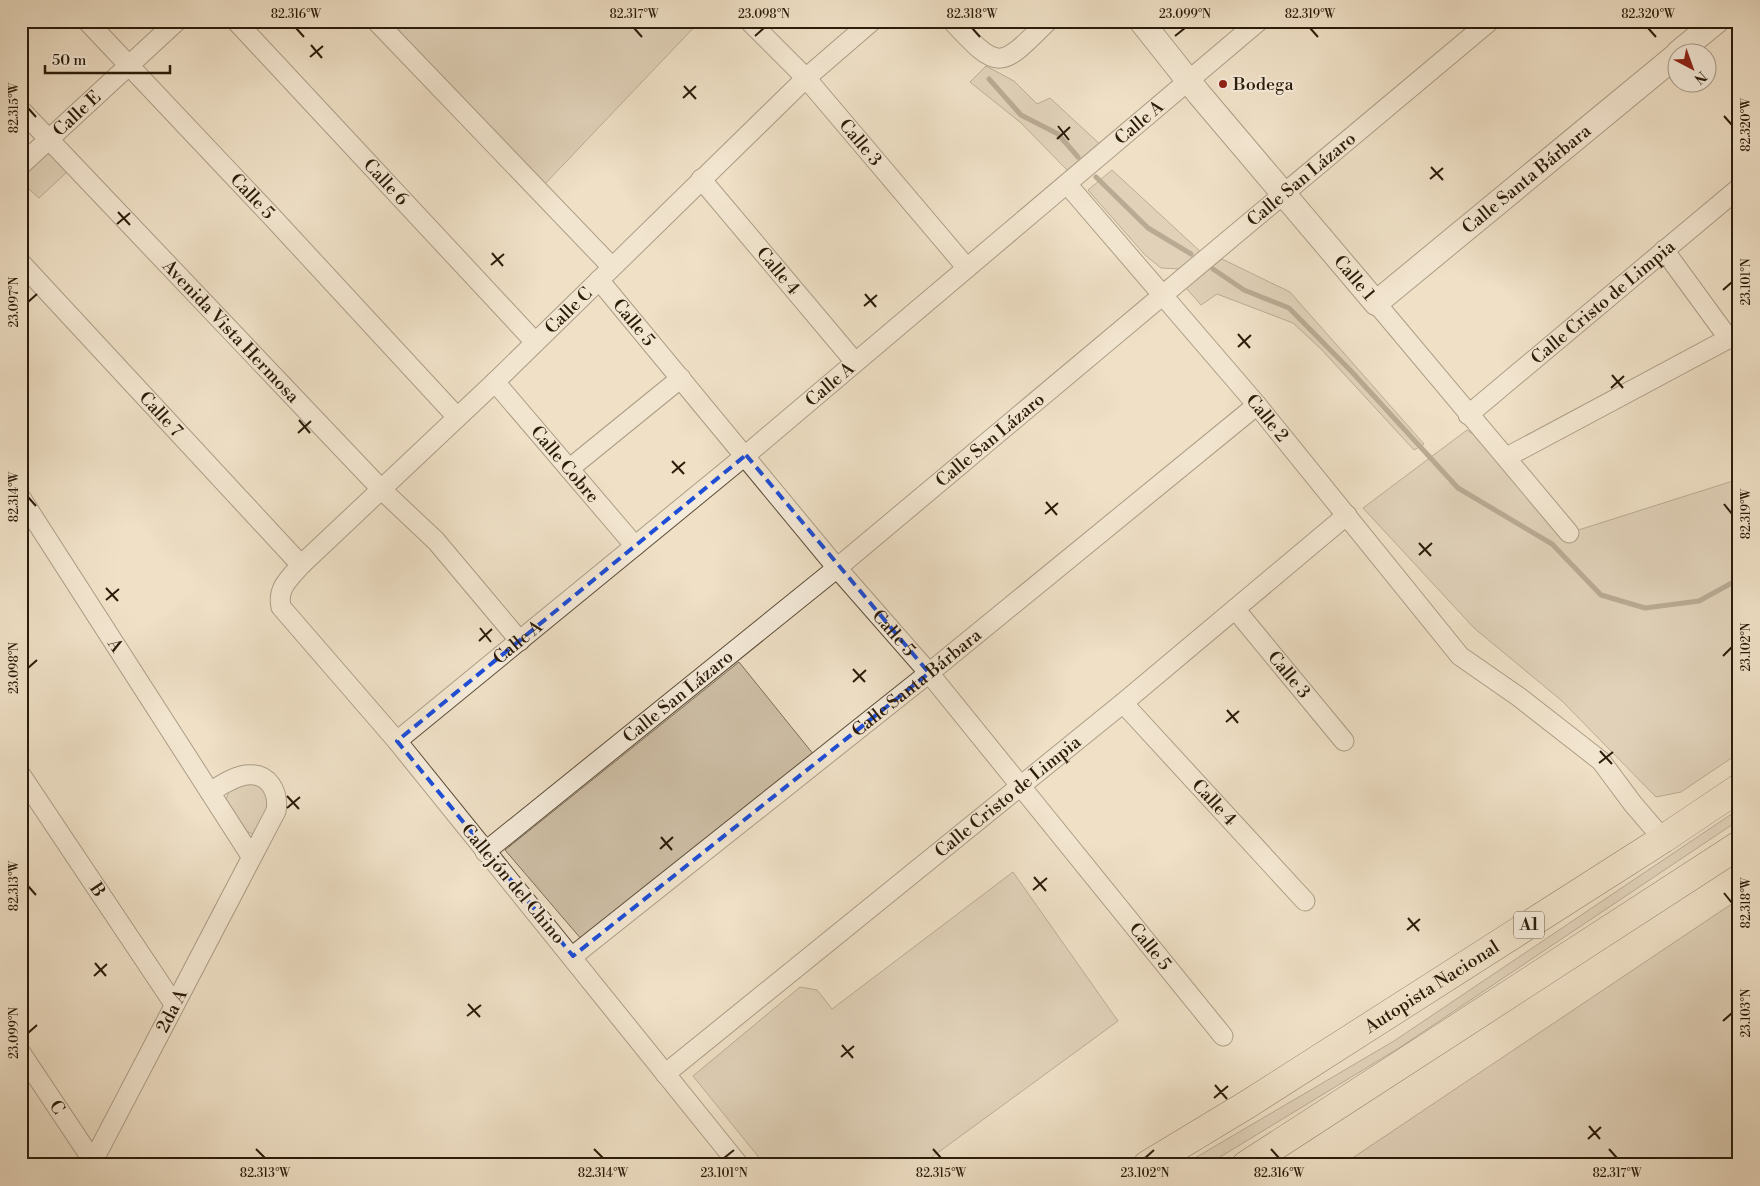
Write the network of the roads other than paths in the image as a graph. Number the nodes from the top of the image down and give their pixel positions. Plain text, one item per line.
1 (88, 21) edge
2 (177, 21) edge
3 (236, 21) edge
4 (376, 21) edge
5 (749, 21) edge
6 (872, 21) edge
7 (952, 21) edge
8 (1048, 21) edge
9 (1141, 21) edge
10 (1259, 21) edge
11 (1490, 21) edge
12 (1717, 21) edge
13 (1691, 42) edge
14 (1668, 61) edge
15 (130, 66) junction
16 (806, 78) junction
17 (1188, 80) junction
18 (21, 110) edge
19 (49, 140) junction
20 (21, 165) edge
21 (701, 179) junction
22 (1067, 184) junction
23 (1739, 188) edge
24 (1285, 194) junction
25 (1664, 250) junction
26 (21, 263) edge
27 (968, 268) junction
28 (605, 273) junction
29 (1162, 295) junction
30 (1376, 303) junction
31 (1734, 336) edge
32 (535, 342) junction
33 (855, 362) junction
34 (681, 378) junction
35 (495, 382) junction
36 (1257, 405) junction
37 (1468, 415) junction
38 (457, 417) junction
39 (746, 455) junction
40 (1507, 457) junction
41 (569, 469) junction
42 (382, 490) junction
43 (21, 498) edge
44 (1347, 515) junction
45 (1569, 533) dead end
46 (635, 546) junction
47 (301, 565) junction
48 (837, 568) junction
49 (281, 607) joint
50 (1235, 609) junction
51 (520, 641) junction
52 (929, 673) junction
53 (1123, 704) junction
54 (397, 741) junction
55 (1344, 741) dead end
56 (21, 774) edge
57 (1021, 786) junction
58 (1739, 788) edge
59 (210, 792) junction
60 (1663, 839) junction
61 (1739, 845) edge
62 (485, 852) junction
63 (251, 856) junction
64 (1305, 901) dead end
65 (573, 956) junction
66 (174, 1004) junction
67 (1223, 1036) dead end
68 (21, 1052) edge
69 (666, 1074) junction
70 (92, 1163) edge
71 (740, 1165) edge
72 (1147, 1165) edge
73 (1246, 1165) edge

1 - 15 street, Calle 5
2 - 15 street, Calle E
3 - 32 street, Calle 6
4 - 28 street, Calle 5
5 - 16 street, Calle 3
6 - 16 street, Calle C
7 - 8 street
9 - 17 street, Calle 1
10 - 17 street, Calle A
11 - 24 street, Calle San Lázaro
12 - 13 street, Calle Santa Bárbara
14 - 30 street, Calle Santa Bárbara
15 - 19 street, Calle E
15 - 38 street, Calle 5
16 - 21 street, Calle C
16 - 27 street, Calle 3
17 - 22 street, Calle A
17 - 24 street, Calle 1
18 - 19 street, Avenida Vista Hermosa
19 - 20 street, Calle E
19 - 42 street, Avenida Vista Hermosa
21 - 28 street, Calle C
21 - 33 street, Calle 4
22 - 27 street, Calle A
22 - 29 street, Calle 2
23 - 25 street, Calle Cristo de Limpia
24 - 29 street, Calle San Lázaro
24 - 30 street, Calle 1
25 - 31 street
25 - 37 street, Calle Cristo de Limpia
26 - 47 street, Calle 7
27 - 33 street, Calle A
28 - 32 street, Calle C
28 - 34 street, Calle 5
29 - 36 street, Calle 2
29 - 48 street, Calle San Lázaro
30 - 37 street, Calle 1
31 - 40 street
32 - 35 street, Calle C
33 - 39 street, Calle A
34 - 39 street, Calle 5
34 - 41 street
35 - 38 street, Calle C
35 - 41 street, Calle Cobre
36 - 44 street, Calle 2
36 - 52 street, Calle Santa Bárbara
37 - 40 street, Calle 1
38 - 42 street, Calle C
39 - 46 street, Calle A
39 - 48 street, Calle 5
40 - 45 street, Calle 1
41 - 46 street, Calle Cobre
42 - 47 street, Calle C
42 - 51 street, Avenida Vista Hermosa
43 - 59 street, A
44 - 50 street, Calle Cristo de Limpia
44 - 60 street, Calle 2
46 - 51 street, Calle A
47 - 49 street, Calle C
48 - 52 street, Calle 5
48 - 62 street, Calle San Lázaro
49 - 54 street, Callejón del Chino
50 - 53 street, Calle Cristo de Limpia
50 - 55 street, Calle 3
51 - 54 street, Calle A
52 - 57 street, Calle 5
52 - 65 street, Calle Santa Bárbara
53 - 57 street, Calle Cristo de Limpia
53 - 64 street, Calle 4
54 - 62 street, Callejón del Chino
56 - 66 street, B
57 - 67 street, Calle 5
57 - 69 street, Calle Cristo de Limpia
58 - 60 highway, Autopista Nacional / A1
59 - 63 street, A
59 - 63 street
60 - 72 highway, Autopista Nacional / A1
61 - 73 highway
62 - 65 street, Callejón del Chino
63 - 66 street, 2da A
65 - 69 street, Callejón del Chino
66 - 70 street, 2da A
68 - 70 street, C
69 - 71 street, Callejón del Chino

